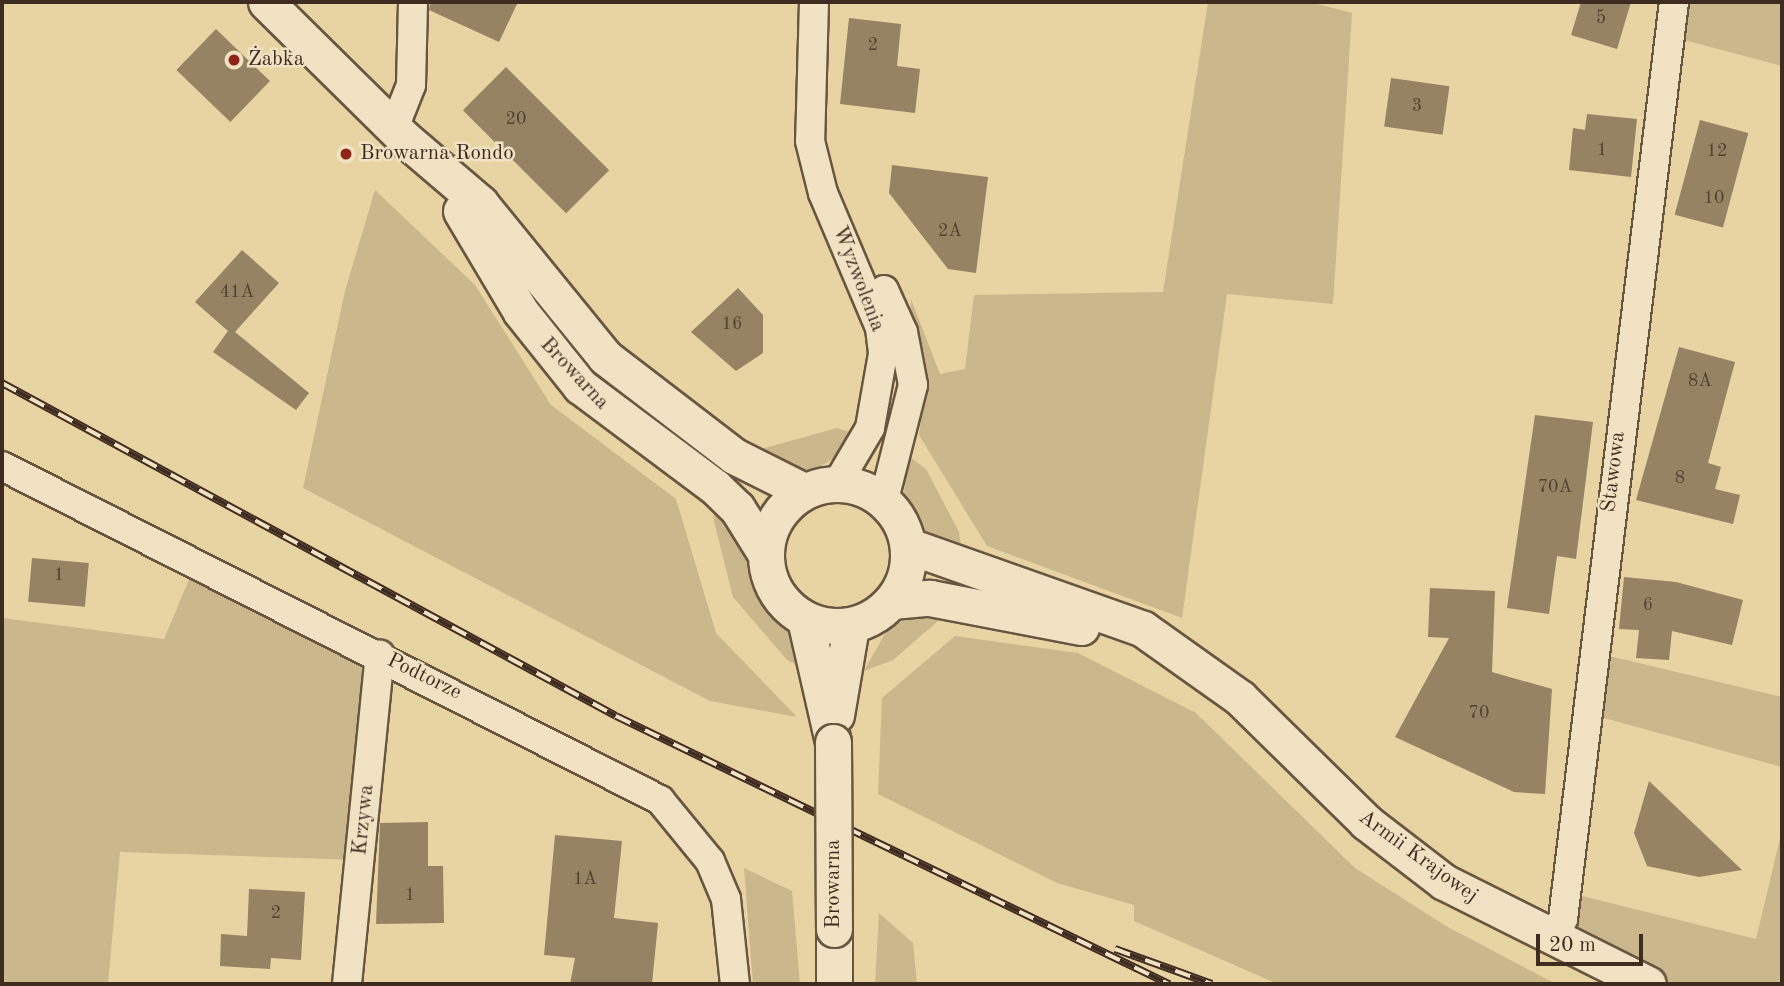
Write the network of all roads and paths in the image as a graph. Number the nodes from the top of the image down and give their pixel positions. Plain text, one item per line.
1 (266, 2) edge
2 (413, 2) edge
3 (814, 2) edge
4 (1674, 2) edge
5 (394, 128) junction
6 (424, 156) junction
7 (823, 193) junction
8 (2, 466) edge
9 (837, 484) junction
10 (804, 491) junction
11 (884, 500) junction
12 (909, 546) junction
13 (765, 553) junction
14 (892, 601) junction
15 (805, 619) junction
16 (851, 626) junction
17 (380, 655) junction
18 (1185, 659) junction
19 (833, 742) junction
20 (1553, 940) junction
21 (347, 984) edge
22 (735, 984) edge
23 (834, 984) edge
24 (1648, 984) edge

1 - 5 street, Browarna
2 - 5 street
3 - 7 street, Wyzwolenia
4 - 20 street, Stawowa
5 - 6 street, Browarna
6 - 10 street, Browarna
6 - 13 street, Browarna
7 - 9 street, Wyzwolenia
7 - 11 street, Wyzwolenia
8 - 17 street, Podtorze
9 - 10 street
9 - 11 street
10 - 13 street
11 - 12 street
12 - 14 street
12 - 18 street, Armii Krajowej
13 - 15 street
14 - 16 street
14 - 18 street, Armii Krajowej
15 - 16 street
15 - 19 street, Browarna
16 - 19 street, Browarna
17 - 21 street, Krzywa
17 - 22 street, Podtorze
18 - 20 street, Armii Krajowej
19 - 23 street, Browarna, bridge
20 - 24 street, Armii Krajowej

